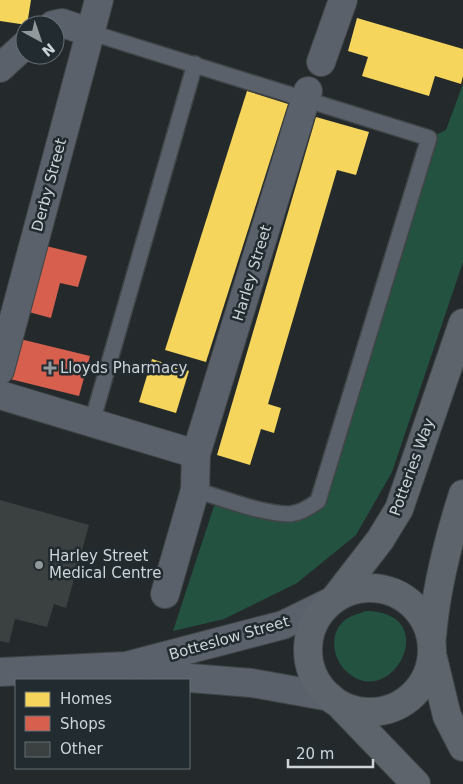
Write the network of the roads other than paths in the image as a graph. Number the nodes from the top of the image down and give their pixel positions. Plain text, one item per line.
1 (99, 0) edge
2 (343, 0) edge
3 (65, 24) edge
4 (89, 32) junction
5 (15, 54) edge
6 (321, 62) dead end
7 (196, 64) junction
8 (0, 68) edge
9 (307, 95) junction
10 (463, 323) edge
11 (0, 370) edge
12 (0, 394) edge
13 (92, 422) junction
14 (196, 454) junction
15 (194, 490) junction
16 (463, 494) edge
17 (165, 594) dead end
18 (333, 600) junction
19 (432, 647) junction
20 (126, 666) junction
21 (0, 672) edge
22 (336, 702) junction
23 (463, 747) edge
24 (416, 784) edge

1 - 4 street, Derby Street
2 - 6 street
3 - 4 street
4 - 7 lane
4 - 11 street, Derby Street
5 - 8 street
7 - 9 lane
7 - 13 lane
9 - 14 street, Harley Street
9 - 15 lane
10 - 18 highway, Potteries Way
12 - 13 street
13 - 14 street
14 - 15 street, Harley Street
15 - 17 street, Harley Street
16 - 19 highway
18 - 19 highway
18 - 20 street, Botteslow Street
18 - 22 highway
19 - 22 highway
19 - 23 highway
20 - 21 street, Botteslow Street
20 - 22 street, Botteslow Street
22 - 24 highway

